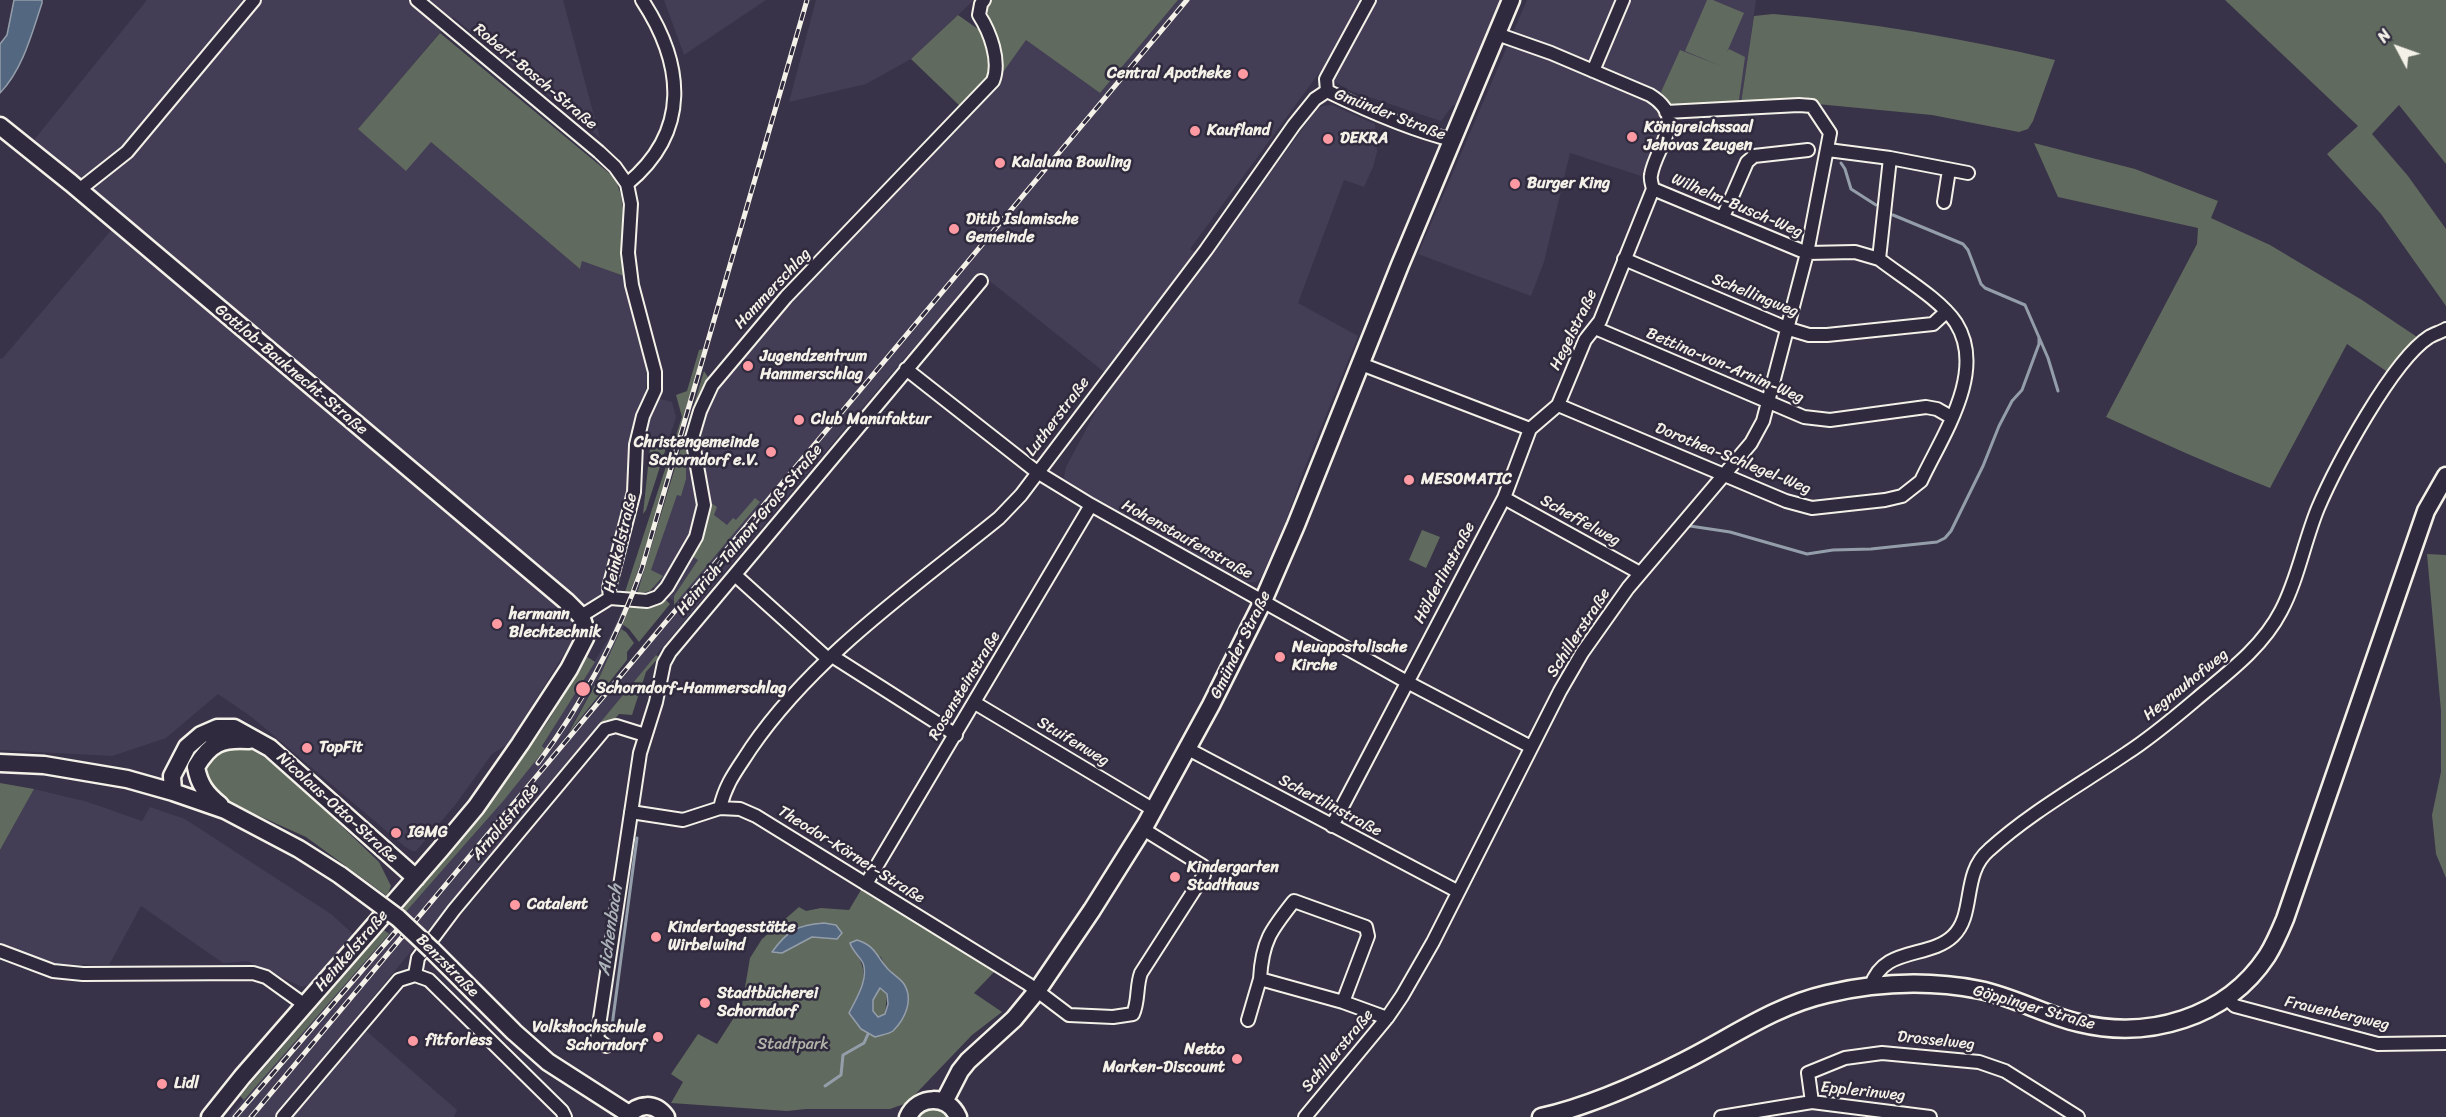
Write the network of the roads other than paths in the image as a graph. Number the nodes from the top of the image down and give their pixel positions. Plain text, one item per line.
1 (254, 0) edge
2 (417, 0) edge
3 (642, 0) edge
4 (984, 0) edge
5 (1369, 0) edge
6 (1511, 0) edge
7 (1623, 0) edge
8 (1497, 34) junction
9 (1593, 71) junction
10 (1327, 91) junction
11 (1666, 112) junction
12 (3, 133) edge
13 (1453, 140) junction
14 (1808, 150) dead end
15 (1828, 150) junction
16 (1890, 158) junction
17 (1948, 170) junction
18 (1968, 173) dead end
19 (627, 184) junction
20 (1653, 189) junction
21 (79, 190) junction
22 (1944, 202) dead end
23 (1723, 217) junction
24 (1807, 253) junction
25 (1624, 259) junction
26 (1879, 259) junction
27 (981, 281) dead end
28 (1946, 312) junction
29 (1595, 328) junction
30 (1789, 329) junction
31 (2446, 329) edge
32 (1361, 364) junction
33 (906, 369) junction
34 (1768, 402) junction
35 (1558, 405) junction
36 (1951, 417) junction
37 (1530, 429) junction
38 (1037, 472) junction
39 (1725, 475) junction
40 (2446, 476) edge
41 (1504, 498) junction
42 (1091, 505) junction
43 (1640, 573) junction
44 (735, 575) junction
45 (610, 598) junction
46 (1263, 601) junction
47 (581, 616) junction
48 (830, 658) junction
49 (1407, 682) junction
50 (975, 703) junction
51 (645, 735) junction
52 (956, 735) junction
53 (256, 740) junction
54 (1531, 747) junction
55 (1188, 749) junction
56 (5, 763) edge
57 (196, 767) junction
58 (173, 792) junction
59 (720, 808) junction
60 (225, 810) junction
61 (1154, 810) junction
62 (631, 812) junction
63 (1332, 826) junction
64 (257, 828) junction
65 (1143, 829) junction
66 (416, 878) junction
67 (866, 884) junction
68 (1457, 891) junction
69 (0, 951) edge
70 (415, 975) junction
71 (1260, 979) junction
72 (1871, 986) junction
73 (1037, 991) junction
74 (2225, 997) junction
75 (1343, 1002) junction
76 (305, 1005) junction
77 (1387, 1018) junction
78 (1248, 1020) dead end
79 (602, 1042) dead end
80 (2446, 1043) edge
81 (944, 1102) junction
82 (1812, 1102) junction
83 (664, 1115) edge
84 (628, 1116) edge
85 (907, 1116) edge
86 (210, 1117) edge
87 (283, 1117) edge
88 (565, 1117) edge
89 (683, 1117) edge
90 (958, 1117) edge
91 (1305, 1117) edge
92 (1541, 1117) edge
93 (1720, 1117) edge
94 (1930, 1117) edge
95 (2078, 1117) edge

1 - 21 street
2 - 19 street, Robert-Bosch-Straße
3 - 19 street
4 - 45 street, Hammerschlag
5 - 10 street
6 - 8 street, Gmünder Straße
7 - 9 street
8 - 9 street
8 - 13 street, Gmünder Straße
9 - 11 street
10 - 13 street, Gmünder Straße
10 - 38 street, Lutherstraße
11 - 15 street
11 - 20 street, Hegelstraße
12 - 21 street, Gottlob-Bauknecht-Straße
13 - 32 street, Gmünder Straße
14 - 23 street
15 - 16 street
15 - 24 street, Schillerstraße
16 - 17 street
16 - 26 street
17 - 18 street
17 - 22 street
19 - 45 street, Heinkelstraße
20 - 23 street, Wilhelm-Busch-Weg
20 - 25 street, Hegelstraße
21 - 47 street, Gottlob-Bauknecht-Straße
23 - 24 street, Wilhelm-Busch-Weg
24 - 26 street, Wilhelm-Busch-Weg
24 - 30 street, Schillerstraße
25 - 29 street, Hegelstraße
25 - 30 street, Schellingweg
26 - 28 street, Dorothea-Schlegel-Weg
27 - 33 street, Heinrich-Talmon-Groß-Straße
28 - 30 street, Schellingweg
28 - 36 street, Dorothea-Schlegel-Weg
29 - 34 street, Bettina-von-Arnim-Weg
29 - 35 street, Hegelstraße
30 - 34 street, Schillerstraße
31 - 72 street, Hegnauhofweg
32 - 37 street
32 - 46 street, Gmünder Straße
33 - 38 street, Hohenstaufenstraße
33 - 44 street, Heinrich-Talmon-Groß-Straße
34 - 36 street, Bettina-von-Arnim-Weg
34 - 39 street, Schillerstraße
35 - 37 street, Hegelstraße
35 - 39 street, Dorothea-Schlegel-Weg
36 - 39 street, Dorothea-Schlegel-Weg
37 - 41 street, Hölderlinstraße
38 - 42 street, Hohenstaufenstraße
38 - 48 street, Lutherstraße
39 - 43 street, Schillerstraße
40 - 74 street, Göppinger Straße
41 - 43 street, Scheffelweg
41 - 49 street, Hölderlinstraße
42 - 46 street, Hohenstaufenstraße
42 - 50 street, Rosensteinstraße
43 - 54 street, Schillerstraße
44 - 48 street
44 - 51 street, Heinrich-Talmon-Groß-Straße
45 - 47 street, Heinkelstraße
46 - 49 street, Hohenstaufenstraße
46 - 55 street, Gmünder Straße
47 - 66 street, Heinkelstraße
48 - 52 street
48 - 59 street, Lutherstraße
49 - 54 street, Hohenstaufenstraße
49 - 63 street, Hölderlinstraße
50 - 52 street, Rosensteinstraße
50 - 61 street, Stuifenweg
51 - 62 street, Heinrich-Talmon-Groß-Straße
51 - 70 street, Arnoldstraße
52 - 67 street, Rosensteinstraße
53 - 57 street
53 - 58 street, Nicolaus-Otto-Straße
53 - 66 street, Nicolaus-Otto-Straße
54 - 68 street, Schillerstraße
55 - 61 street, Gmünder Straße
55 - 63 street, Schertlinstraße
56 - 58 street, Benzstraße
56 - 64 street, Benzstraße
57 - 58 street
57 - 60 street
58 - 60 street, Benzstraße
59 - 62 street, Theodor-Körner-Straße
59 - 67 street, Theodor-Körner-Straße
60 - 64 street, Benzstraße
61 - 65 street, Gmünder Straße
62 - 79 street, Heinrich-Talmon-Groß-Straße
63 - 68 street, Schertlinstraße
64 - 84 street, Benzstraße, bridge
65 - 73 street, Gmünder Straße
65 - 73 street, Theodor-Körner-Straße
66 - 76 street, Heinkelstraße
67 - 73 street, Theodor-Körner-Straße
68 - 77 street, Schillerstraße
69 - 76 street, Heinkelstraße
70 - 87 street
70 - 88 street
71 - 75 street
71 - 75 street
71 - 78 street
72 - 74 street, Göppinger Straße
72 - 92 street, Göppinger Straße
73 - 81 street, Gmünder Straße
74 - 80 street, Frauenbergweg
75 - 77 street
76 - 86 street, Heinkelstraße
77 - 91 street, Schillerstraße
81 - 85 street
81 - 90 street
82 - 93 street, Epplerinweg
82 - 94 street, Epplerinweg
82 - 95 street, Drosselweg
83 - 84 street
83 - 89 street

